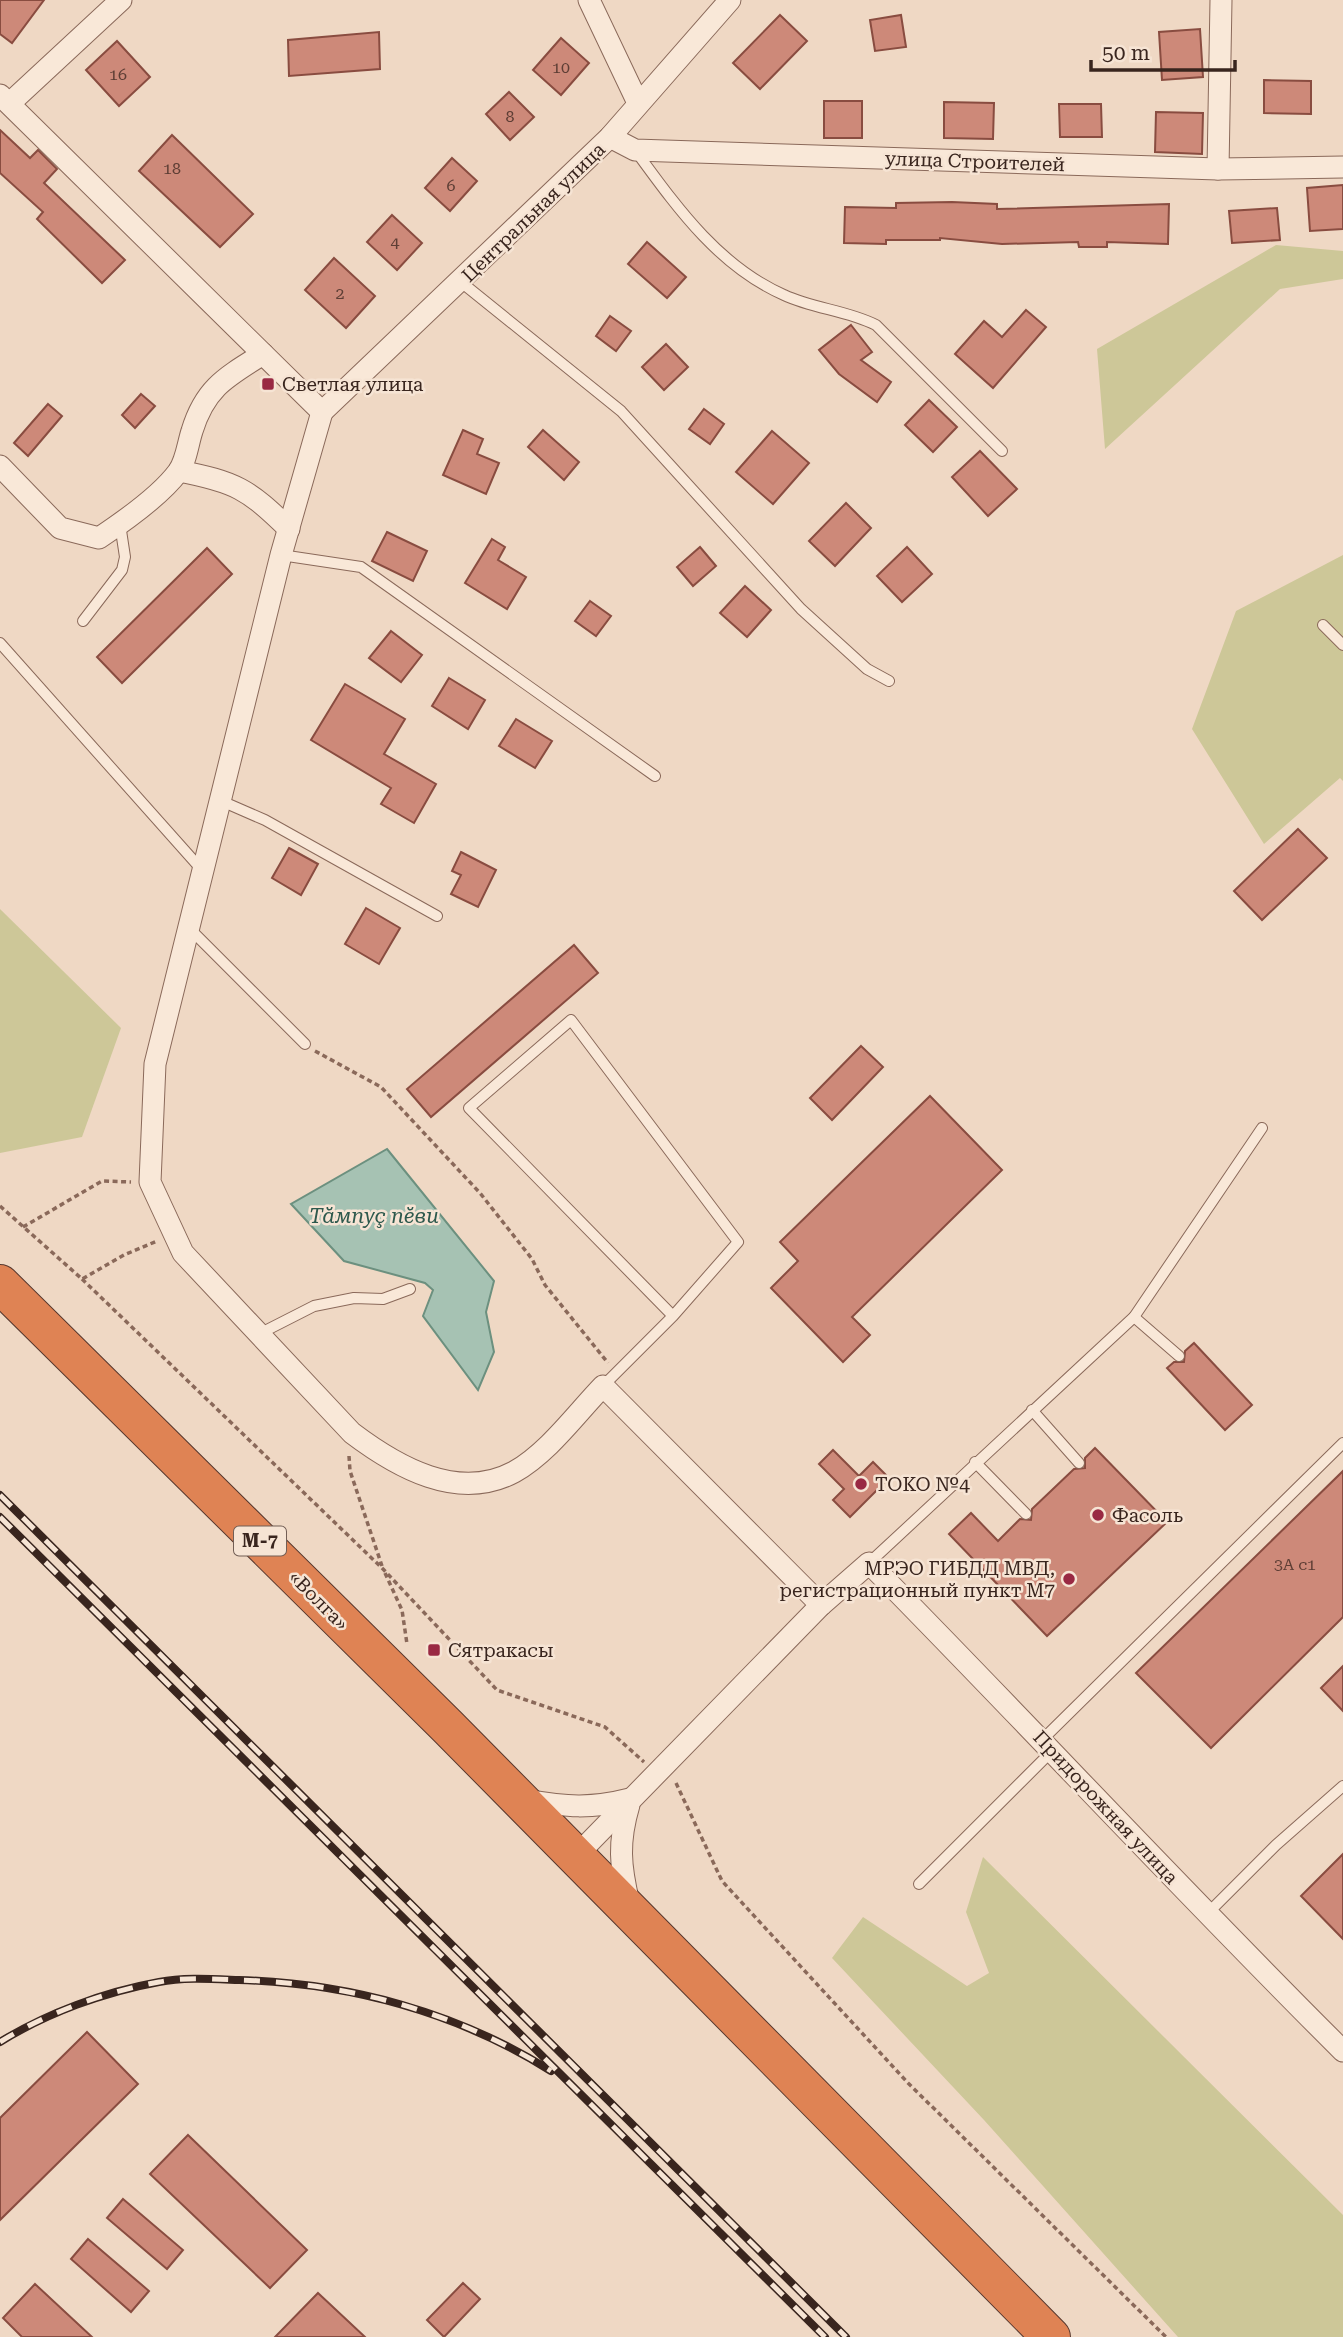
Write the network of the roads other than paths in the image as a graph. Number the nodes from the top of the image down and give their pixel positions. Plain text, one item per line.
1 (121, 0) edge
2 (589, 0) edge
3 (730, 0) edge
4 (1221, 0) edge
5 (5, 99) edge
6 (638, 103) junction
7 (610, 137) junction
8 (635, 150) junction
9 (1343, 167) edge
10 (1218, 169) junction
11 (461, 282) junction
12 (263, 354) junction
13 (322, 412) junction
14 (1002, 451) dead end
15 (179, 471) junction
16 (3, 475) edge
17 (120, 524) junction
18 (289, 529) junction
19 (281, 555) junction
20 (83, 621) dead end
21 (1323, 625) dead end
22 (0, 643) edge
23 (1343, 645) edge
24 (889, 681) dead end
25 (655, 776) dead end
26 (219, 800) junction
27 (202, 870) junction
28 (437, 916) dead end
29 (188, 926) junction
30 (305, 1044) road end
31 (1262, 1128) dead end
32 (0, 1284) edge
33 (410, 1289) dead end
34 (673, 1316) junction
35 (1134, 1317) junction
36 (260, 1335) junction
37 (1179, 1356) dead end
38 (609, 1379) junction
39 (1032, 1410) junction
40 (1343, 1443) edge
41 (975, 1462) junction
42 (1079, 1464) dead end
43 (1026, 1514) dead end
44 (869, 1563) junction
45 (821, 1605) junction
46 (1048, 1745) junction
47 (1343, 1786) edge
48 (518, 1798) junction
49 (630, 1799) junction
50 (576, 1856) junction
51 (919, 1884) dead end
52 (631, 1911) junction
53 (1206, 1915) junction
54 (1343, 2051) edge
55 (1051, 2337) edge

1 - 5 street
2 - 6 street
3 - 6 street, Центральная улица
4 - 10 street
5 - 12 street
6 - 7 street, Центральная улица
7 - 8 street, улица Строителей
7 - 11 street, Центральная улица
8 - 10 street, улица Строителей
8 - 14 lane
9 - 10 street, улица Строителей
11 - 13 street, Центральная улица
11 - 24 lane
12 - 13 street
12 - 15 street
13 - 18 street
15 - 17 street
15 - 18 street
16 - 17 street
17 - 20 lane
18 - 19 street
19 - 25 lane
19 - 26 street
21 - 23 lane
22 - 27 lane
26 - 27 street
26 - 28 lane
27 - 29 street
29 - 30 lane
29 - 36 street
31 - 35 lane
32 - 48 highway, «Волга» / М-7
33 - 36 lane
34 - 34 lane
34 - 38 lane
35 - 37 lane
35 - 39 lane
36 - 38 street
38 - 45 street
39 - 41 lane
39 - 42 lane
40 - 46 lane
41 - 43 lane
41 - 44 lane
44 - 45 street
44 - 46 street, Придорожная улица
45 - 49 street
46 - 51 lane
46 - 53 street, Придорожная улица
47 - 53 lane
48 - 49 street
48 - 50 highway, «Волга»
49 - 50 street
49 - 52 street
50 - 52 highway, «Волга»
52 - 55 highway, «Волга»
53 - 54 street, Придорожная улица

